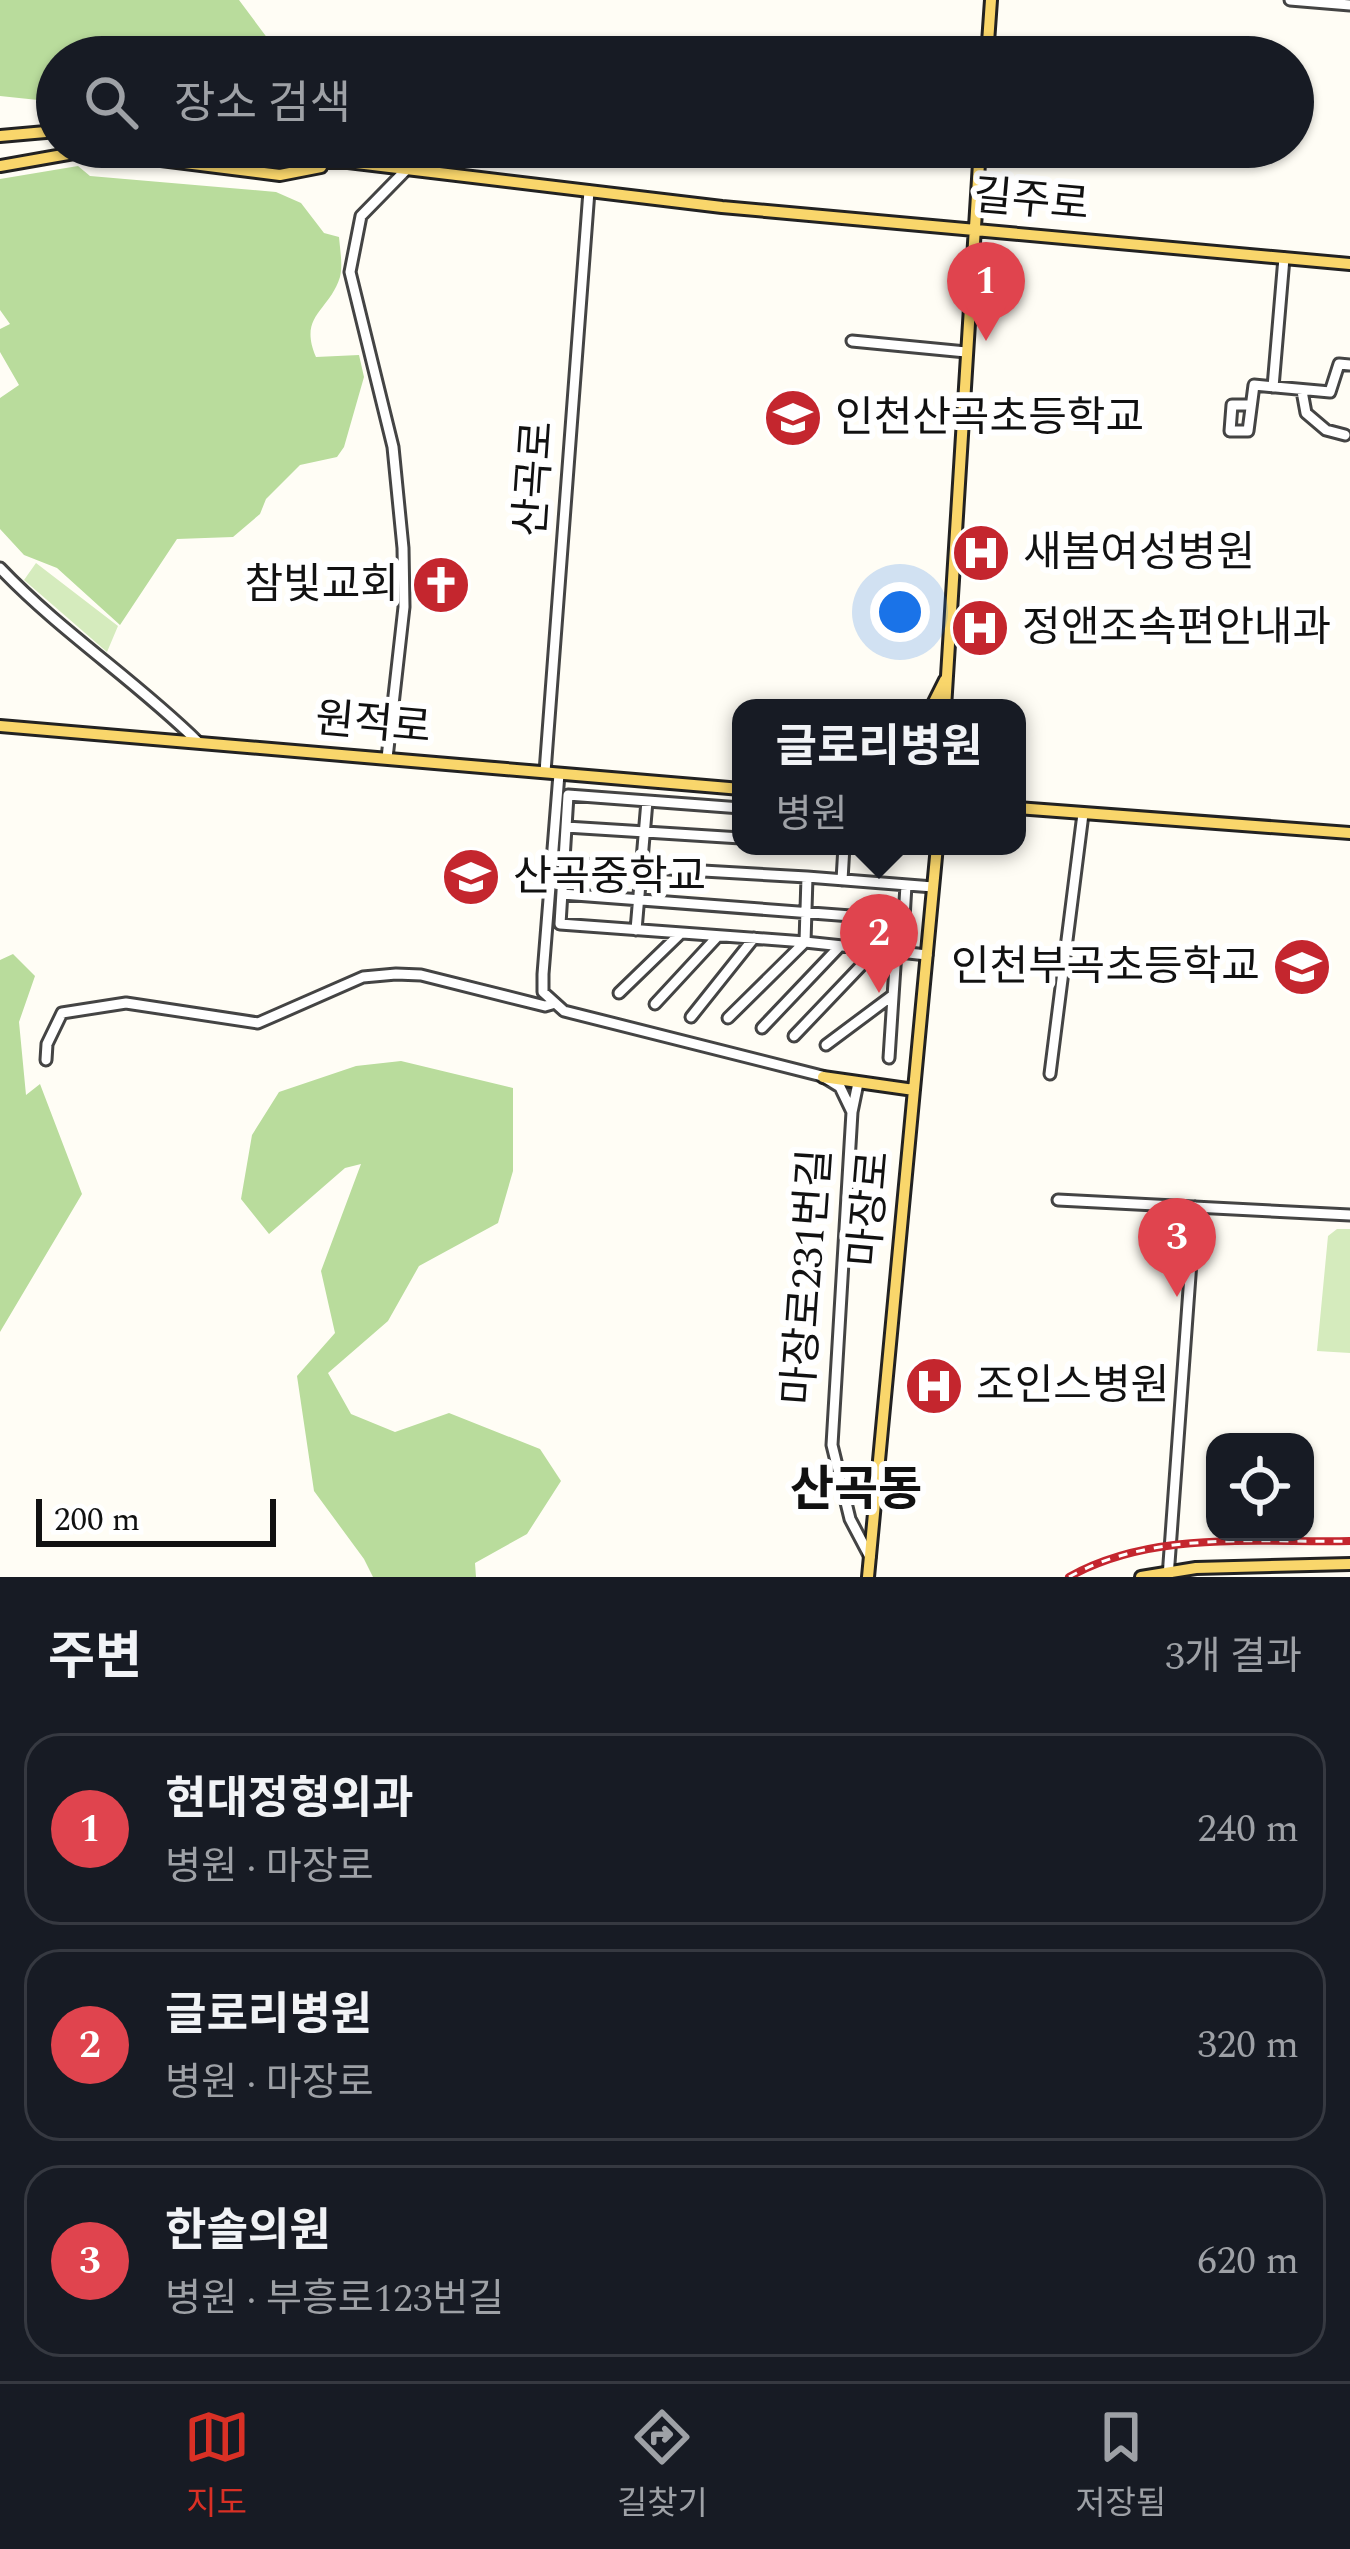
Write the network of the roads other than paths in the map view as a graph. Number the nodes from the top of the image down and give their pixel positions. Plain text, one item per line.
1 (992, 0) edge
2 (1290, 0) edge
3 (1350, 5) edge
4 (989, 36) edge
5 (36, 133) edge
6 (0, 136) edge
7 (36, 160) edge
8 (0, 166) edge
9 (224, 168) edge
10 (317, 168) edge
11 (399, 168) edge
12 (978, 168) edge
13 (407, 169) junction
14 (589, 190) junction
15 (974, 229) junction
16 (1284, 258) junction
17 (1350, 264) edge
18 (852, 341) dead end
19 (966, 352) junction
20 (1350, 365) edge
21 (1273, 387) junction
22 (1302, 392) junction
23 (1250, 405) dead end
24 (1345, 435) dead end
25 (0, 568) edge
26 (946, 677) junction
27 (935, 699) edge
28 (945, 699) edge
29 (0, 726) edge
30 (197, 742) junction
31 (387, 758) junction
32 (552, 773) junction
33 (732, 788) edge
34 (646, 801) junction
35 (732, 807) edge
36 (1026, 809) edge
37 (1083, 814) junction
38 (566, 827) junction
39 (644, 832) junction
40 (1350, 833) edge
41 (732, 837) edge
42 (843, 855) edge
43 (936, 855) edge
44 (564, 862) junction
45 (642, 868) junction
46 (807, 878) junction
47 (842, 880) junction
48 (906, 885) junction
49 (933, 886) junction
50 (562, 894) junction
51 (638, 900) junction
52 (806, 914) junction
53 (904, 920) junction
54 (636, 930) junction
55 (681, 933) junction
56 (718, 936) junction
57 (754, 938) junction
58 (806, 942) junction
59 (840, 946) junction
60 (877, 950) junction
61 (899, 952) junction
62 (926, 955) junction
63 (619, 993) dead end
64 (893, 995) junction
65 (552, 1004) junction
66 (655, 1004) dead end
67 (691, 1017) dead end
68 (728, 1018) dead end
69 (762, 1028) dead end
70 (794, 1036) dead end
71 (826, 1045) dead end
72 (889, 1058) dead end
73 (46, 1060) dead end
74 (1050, 1074) dead end
75 (823, 1077) junction
76 (858, 1083) junction
77 (914, 1090) junction
78 (852, 1112) junction
79 (1058, 1200) dead end
80 (1196, 1207) junction
81 (1350, 1215) edge
82 (870, 1557) junction
83 (1350, 1564) edge
84 (1168, 1575) edge
85 (868, 1577) edge
86 (1141, 1577) edge

1 - 4 main road
2 - 3 street
5 - 6 main road
7 - 8 main road
9 - 10 main road
11 - 13 main road, 길주로
12 - 15 main road
13 - 14 main road, 길주로
13 - 31 street
14 - 15 main road, 길주로
14 - 32 street, 산곡로
15 - 16 main road, 길주로
15 - 19 main road
16 - 17 main road, 길주로
16 - 21 street
18 - 19 street
19 - 26 main road
20 - 22 street
21 - 22 street
21 - 23 street
22 - 24 street
25 - 30 street
26 - 27 main road
26 - 28 main road
29 - 30 main road, 원적로
30 - 31 main road, 원적로
31 - 32 main road, 원적로
32 - 33 main road, 원적로
32 - 65 street, 산곡로
34 - 35 street
34 - 38 street
34 - 39 street
36 - 37 main road
37 - 40 main road
37 - 74 street
38 - 39 street
38 - 44 street
39 - 41 street
39 - 45 street
42 - 47 street
43 - 49 main road, 마장로
44 - 45 street
44 - 50 street
45 - 46 street
45 - 51 street
46 - 47 street
46 - 52 street
47 - 48 street
48 - 49 street
48 - 53 street
49 - 62 main road, 마장로
50 - 51 street
50 - 54 street
51 - 52 street
51 - 54 street
52 - 53 street
52 - 58 street
53 - 61 street
54 - 55 street
55 - 56 street
55 - 63 street
56 - 57 street
56 - 66 street
57 - 58 street
57 - 67 street
58 - 59 street
58 - 68 street
59 - 60 street
59 - 69 street
60 - 61 street
60 - 70 street
61 - 62 street
61 - 64 street
62 - 77 main road, 마장로
64 - 71 street
64 - 72 street
65 - 73 street
65 - 75 street
75 - 76 main road
75 - 78 street, 마장로231번길
76 - 77 main road
76 - 78 street
77 - 82 main road, 마장로
78 - 82 street, 마장로231번길
79 - 80 street
80 - 81 street
80 - 84 street
82 - 85 main road, 마장로
83 - 84 main road
84 - 86 main road

